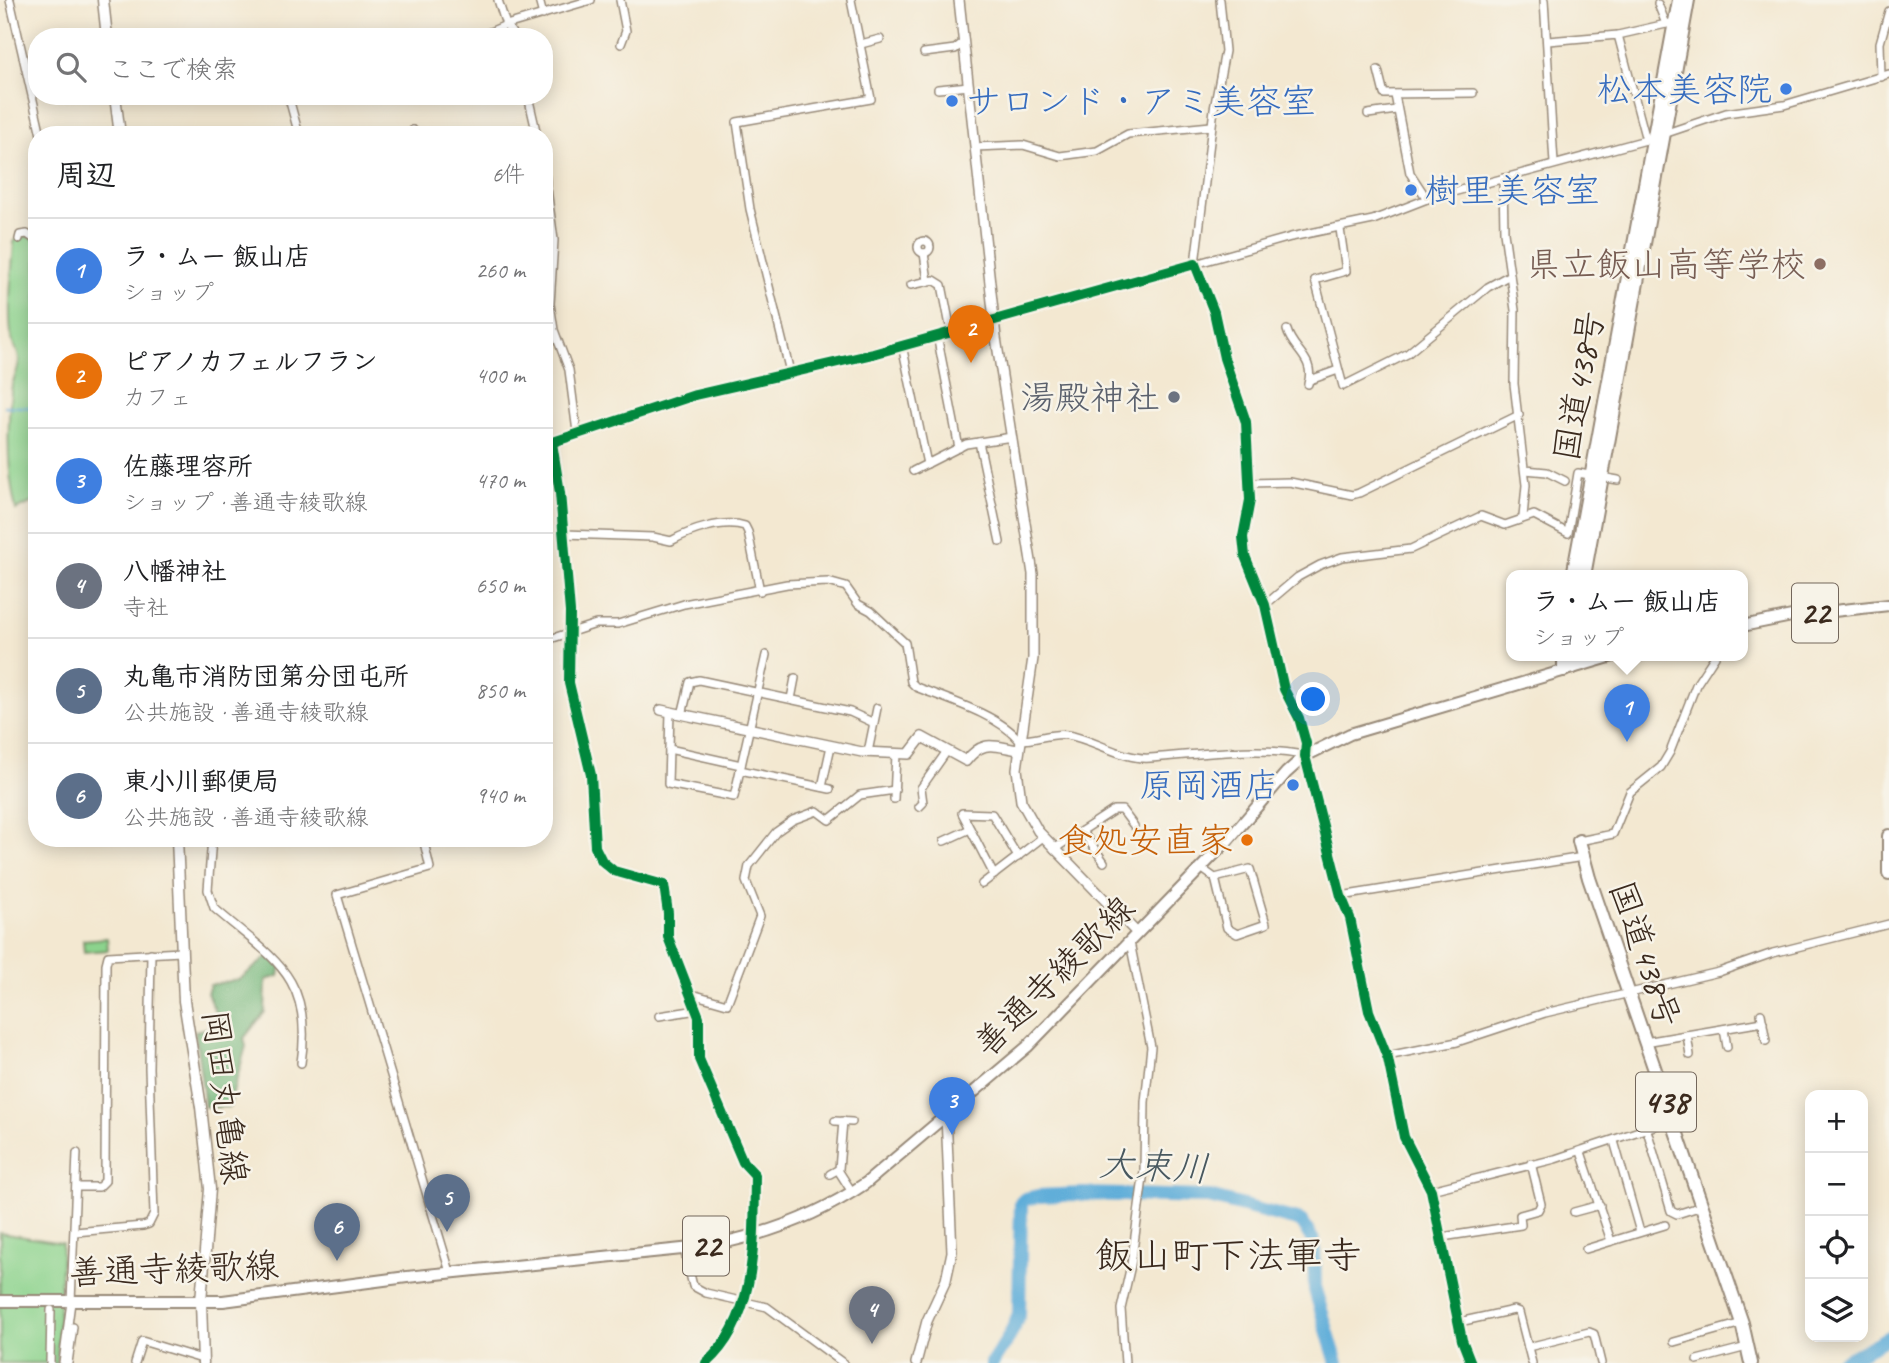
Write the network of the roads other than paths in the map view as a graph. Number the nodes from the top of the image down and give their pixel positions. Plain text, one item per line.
1 (10, 0) edge
2 (103, 0) edge
3 (498, 0) edge
4 (539, 0) edge
5 (591, 0) edge
6 (620, 0) edge
7 (851, 0) edge
8 (960, 0) edge
9 (1220, 0) edge
10 (1544, 0) edge
11 (1679, 0) edge
12 (1688, 0) edge
13 (1658, 4) dead end
14 (1889, 11) edge
15 (543, 15) junction
16 (1670, 23) junction
17 (506, 25) junction
18 (106, 28) edge
19 (499, 28) edge
20 (508, 28) edge
21 (1618, 35) junction
22 (880, 39) dead end
23 (1548, 41) junction
24 (964, 42) junction
25 (621, 44) dead end
26 (861, 44) junction
27 (923, 53) dead end
28 (1378, 70) dead end
29 (1885, 76) edge
30 (28, 78) edge
31 (969, 86) junction
32 (938, 89) dead end
33 (1473, 93) dead end
34 (1395, 95) junction
35 (34, 105) edge
36 (116, 105) edge
37 (291, 105) edge
38 (530, 105) edge
39 (1396, 110) junction
40 (1368, 114) dead end
41 (39, 126) edge
42 (119, 126) edge
43 (297, 126) edge
44 (535, 126) edge
45 (1211, 126) junction
46 (1654, 137) junction
47 (975, 147) junction
48 (1553, 163) junction
49 (1503, 178) junction
50 (1427, 199) junction
51 (1340, 229) junction
52 (553, 233) edge
53 (28, 236) edge
54 (19, 239) dead end
55 (924, 253) dead end
56 (553, 256) edge
57 (1195, 264) junction
58 (1510, 275) junction
59 (928, 281) junction
60 (911, 285) dead end
61 (994, 318) junction
62 (553, 324) edge
63 (1287, 330) dead end
64 (951, 331) junction
65 (937, 335) junction
66 (902, 345) junction
67 (1338, 370) junction
68 (790, 372) junction
69 (1519, 415) junction
70 (577, 432) junction
71 (1012, 438) junction
72 (553, 442) edge
73 (979, 442) junction
74 (960, 448) junction
75 (927, 464) junction
76 (1525, 470) junction
77 (913, 471) dead end
78 (553, 472) edge
79 (1596, 475) junction
80 (1618, 480) dead end
81 (1565, 481) dead end
82 (1250, 483) junction
83 (1523, 517) junction
84 (564, 534) junction
85 (1000, 541) dead end
86 (1574, 570) edge
87 (1585, 570) edge
88 (760, 591) junction
89 (1265, 605) junction
90 (1889, 605) edge
91 (1748, 625) edge
92 (571, 632) junction
93 (553, 638) edge
94 (766, 654) dead end
95 (1713, 661) edge
96 (1570, 664) edge
97 (795, 678) dead end
98 (757, 692) junction
99 (791, 699) junction
100 (877, 708) dead end
101 (665, 711) joint
102 (682, 715) junction
103 (874, 723) junction
104 (749, 729) junction
105 (1019, 740) junction
106 (831, 746) junction
107 (669, 749) junction
108 (1018, 750) junction
109 (947, 751) junction
110 (868, 752) junction
111 (896, 754) junction
112 (1305, 756) junction
113 (741, 767) junction
114 (895, 789) junction
115 (894, 799) dead end
116 (919, 807) dead end
117 (1134, 826) dead end
118 (970, 829) junction
119 (1082, 831) junction
120 (1889, 836) edge
121 (1043, 837) junction
122 (944, 841) dead end
123 (1579, 841) joint
124 (177, 847) edge
125 (212, 847) edge
126 (425, 847) edge
127 (1054, 849) junction
128 (1018, 857) junction
129 (1583, 857) junction
130 (1104, 862) dead end
131 (1201, 868) junction
132 (1889, 873) edge
133 (994, 875) junction
134 (1215, 878) junction
135 (982, 884) dead end
136 (1341, 896) junction
137 (1889, 924) edge
138 (1134, 937) junction
139 (181, 952) junction
140 (151, 953) junction
141 (692, 994) junction
142 (1629, 995) junction
143 (697, 1010) junction
144 (659, 1016) dead end
145 (1724, 1029) junction
146 (1687, 1035) junction
147 (1766, 1041) dead end
148 (1645, 1042) junction
149 (1727, 1047) dead end
150 (1690, 1055) dead end
151 (1387, 1056) junction
152 (301, 1063) dead end
153 (946, 1115) junction
154 (1672, 1120) junction
155 (852, 1122) dead end
156 (1647, 1130) junction
157 (1614, 1141) junction
158 (1581, 1152) junction
159 (77, 1153) dead end
160 (1531, 1163) junction
161 (838, 1170) junction
162 (830, 1174) dead end
163 (76, 1187) junction
164 (1430, 1190) junction
165 (852, 1192) junction
166 (1600, 1205) junction
167 (1702, 1206) junction
168 (1574, 1212) dead end
169 (1665, 1225) dead end
170 (75, 1232) junction
171 (1640, 1232) junction
172 (754, 1236) junction
173 (1442, 1237) junction
174 (1611, 1241) junction
175 (684, 1249) junction
176 (1586, 1249) dead end
177 (450, 1272) junction
178 (0, 1301) edge
179 (201, 1301) junction
180 (71, 1302) junction
181 (743, 1302) junction
182 (51, 1310) dead end
183 (1459, 1322) junction
184 (1742, 1323) junction
185 (73, 1327) dead end
186 (1674, 1342) dead end
187 (1528, 1347) junction
188 (1747, 1347) junction
189 (1697, 1360) dead end
190 (202, 1361) edge
191 (50, 1363) edge
192 (62, 1363) edge
193 (68, 1363) edge
194 (135, 1363) edge
195 (706, 1363) edge
196 (844, 1363) edge
197 (916, 1363) edge
198 (1125, 1363) edge
199 (1471, 1363) edge
200 (1532, 1363) edge
201 (1601, 1363) edge
202 (1751, 1363) edge

1 - 30 street
2 - 18 main road
3 - 17 street
4 - 15 street
5 - 15 street
6 - 25 street
7 - 26 street
8 - 24 street
9 - 45 street
10 - 23 street
11 - 16 highway, 国道438号
12 - 46 highway, 国道438号
13 - 16 street
14 - 29 street
15 - 17 street
16 - 21 street
16 - 46 highway, 国道438号
17 - 19 street
17 - 20 street
21 - 23 street
21 - 46 street
22 - 26 street
23 - 48 street
24 - 27 street
24 - 31 street
26 - 68 street
28 - 34 street
29 - 46 street
31 - 32 street
31 - 47 street
33 - 34 street
34 - 39 street
35 - 41 street
36 - 42 main road
37 - 43 street
38 - 44 street
39 - 40 street
39 - 50 street
45 - 47 street
45 - 57 street
46 - 48 street
46 - 79 highway, 国道438号
47 - 61 street
48 - 49 street
49 - 50 street
49 - 58 street
50 - 51 street
51 - 57 street
51 - 67 street
52 - 56 street
53 - 54 street
55 - 59 street
57 - 61 street
57 - 82 street
58 - 67 street
58 - 69 street
59 - 60 street
59 - 64 street
61 - 64 street
61 - 71 street
62 - 70 street
63 - 67 street
64 - 65 street
65 - 66 street
65 - 74 street
66 - 68 street
66 - 75 street
68 - 70 street
69 - 76 street
69 - 82 street
70 - 72 street
71 - 73 street
71 - 105 street
73 - 74 street
73 - 85 street
74 - 75 street
75 - 77 street
76 - 81 street
76 - 83 street
78 - 84 street
79 - 80 street
79 - 83 street
79 - 86 highway, 国道438号
79 - 87 highway, 国道438号
82 - 89 street
83 - 89 street
84 - 88 street
84 - 92 street
88 - 92 street
88 - 105 street
89 - 112 street
90 - 91 main road, 22
92 - 93 street
92 - 141 street
94 - 98 street
95 - 123 street
96 - 112 main road, 善通寺綾歌線 / 22
97 - 99 street
98 - 99 street
98 - 102 street
98 - 104 street
99 - 103 street
100 - 103 street
101 - 102 street
101 - 107 street
102 - 104 street
103 - 110 street
104 - 106 street
104 - 113 street
105 - 108 street
105 - 112 street
106 - 110 street
106 - 113 street
107 - 113 street
107 - 113 street
108 - 109 street
108 - 121 street
109 - 111 street
109 - 116 street
110 - 111 street
111 - 114 street
112 - 131 main road, 善通寺綾歌線 / 22
112 - 136 street
114 - 115 street
114 - 141 street
117 - 119 street
118 - 122 street
118 - 128 street
118 - 133 street
119 - 127 street
119 - 130 street
120 - 132 highway
121 - 127 street
121 - 128 street
123 - 129 highway, 国道438号 / 438
124 - 139 main road, 岡田丸亀線
125 - 152 street
126 - 177 street
127 - 138 street
128 - 133 street
129 - 136 street
129 - 142 highway, 国道438号 / 438
131 - 134 street
131 - 138 main road, 善通寺綾歌線 / 22
133 - 135 street
134 - 134 street
136 - 151 street
137 - 142 street
138 - 153 main road, 善通寺綾歌線 / 22
138 - 198 street
139 - 140 street
139 - 179 main road, 岡田丸亀線
140 - 163 street
140 - 170 street
141 - 143 street
142 - 148 highway, 国道438号 / 438
142 - 151 street
143 - 144 street
143 - 172 street
145 - 146 street
145 - 147 street
145 - 149 street
146 - 148 street
146 - 150 street
148 - 154 highway, 国道438号 / 438
151 - 164 street
153 - 165 main road, 善通寺綾歌線 / 22
153 - 197 street
154 - 156 street
154 - 167 highway, 国道438号 / 438
155 - 161 street
156 - 157 street
156 - 167 street
157 - 158 street
157 - 171 street
158 - 160 street
158 - 166 street
159 - 163 street
160 - 164 street
160 - 173 street
161 - 162 street
161 - 165 street
163 - 170 street
164 - 173 street
165 - 172 main road, 善通寺綾歌線 / 22
166 - 168 street
166 - 174 street
167 - 184 highway, 国道438号 / 438
169 - 171 street
170 - 180 street
171 - 174 street
172 - 175 main road, 善通寺綾歌線 / 22
172 - 181 street
173 - 183 street
174 - 176 street
175 - 177 main road, 善通寺綾歌線 / 22
175 - 181 street
177 - 179 main road, 善通寺綾歌線 / 22
178 - 180 main road, 善通寺綾歌線 / 22
179 - 180 main road, 善通寺綾歌線 / 22
179 - 190 main road, 岡田丸亀線
180 - 192 street
181 - 195 street
181 - 196 street
182 - 191 street
183 - 187 street
183 - 199 street
184 - 186 street
184 - 188 highway, 国道438号 / 438
185 - 193 street
187 - 200 street
187 - 201 street
188 - 189 street
188 - 202 highway, 国道438号 / 438
190 - 194 street

